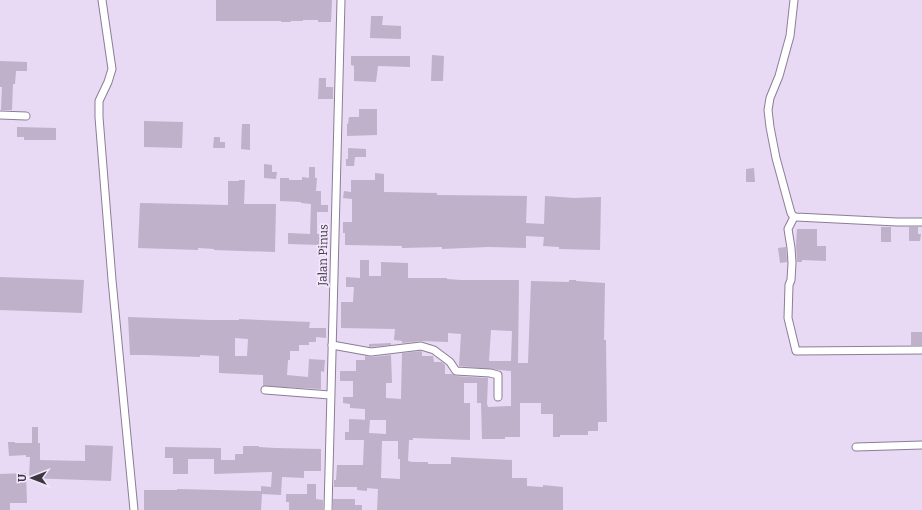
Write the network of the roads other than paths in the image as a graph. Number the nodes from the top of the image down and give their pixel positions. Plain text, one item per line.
1 (102, 0) edge
2 (341, 0) edge
3 (794, 0) edge
4 (0, 115) edge
5 (26, 116) dead end
6 (794, 217) junction
7 (922, 222) edge
8 (332, 345) junction
9 (922, 350) edge
10 (265, 390) dead end
11 (330, 395) junction
12 (498, 397) dead end
13 (922, 445) edge
14 (856, 446) dead end
15 (134, 510) edge
16 (328, 510) edge

1 - 15 street
2 - 8 street, Jalan Pinus
3 - 6 street
4 - 5 street
6 - 7 street
6 - 9 street
8 - 11 street, Jalan Pinus
8 - 12 street
10 - 11 street
11 - 16 street, Jalan Pinus
13 - 14 street

